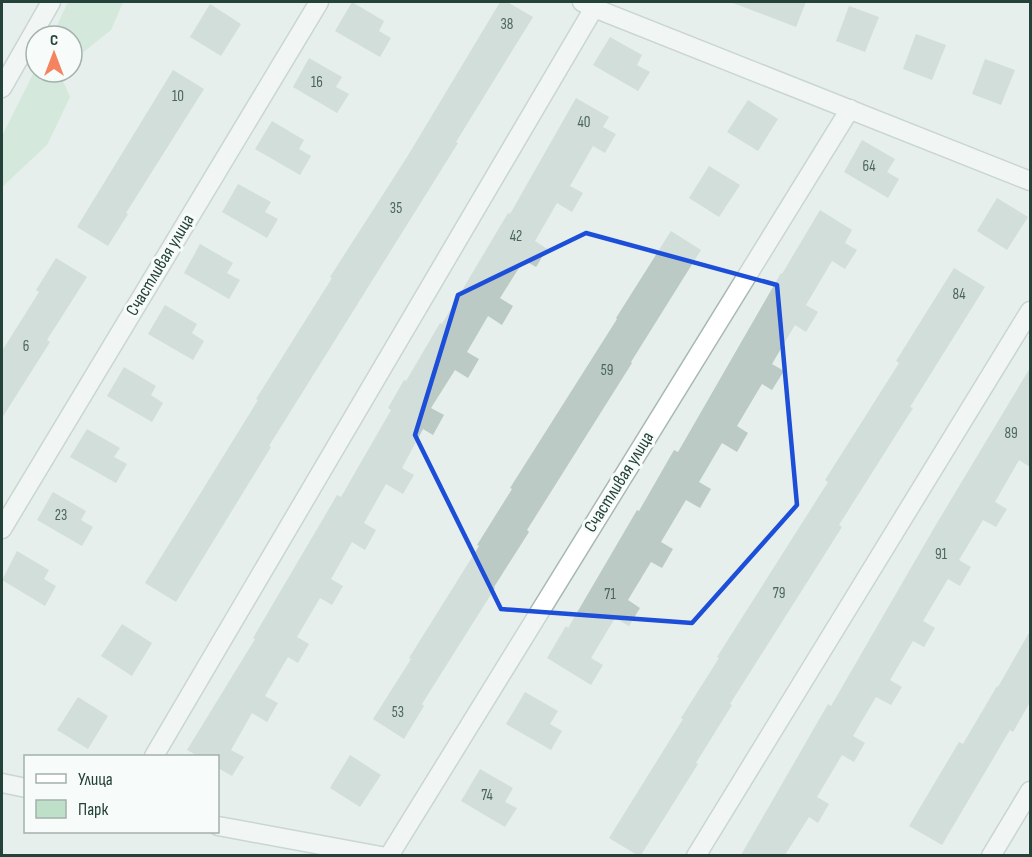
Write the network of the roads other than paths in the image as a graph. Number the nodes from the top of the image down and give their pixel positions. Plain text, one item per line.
1 (51, 2) edge
2 (319, 2) edge
3 (588, 5) edge
4 (2, 88) edge
5 (850, 109) junction
6 (1030, 181) edge
7 (1030, 311) edge
8 (2, 530) edge
9 (155, 755) edge
10 (2, 783) edge
11 (24, 788) edge
12 (1030, 790) edge
13 (219, 826) edge
14 (381, 855) edge
15 (389, 855) edge
16 (696, 855) edge
17 (991, 855) edge

1 - 4 street
2 - 8 street, Счастливая улица
3 - 5 street
3 - 9 street
5 - 6 street
5 - 15 street, Счастливая улица
7 - 16 street
10 - 11 street
12 - 17 street
13 - 14 street

